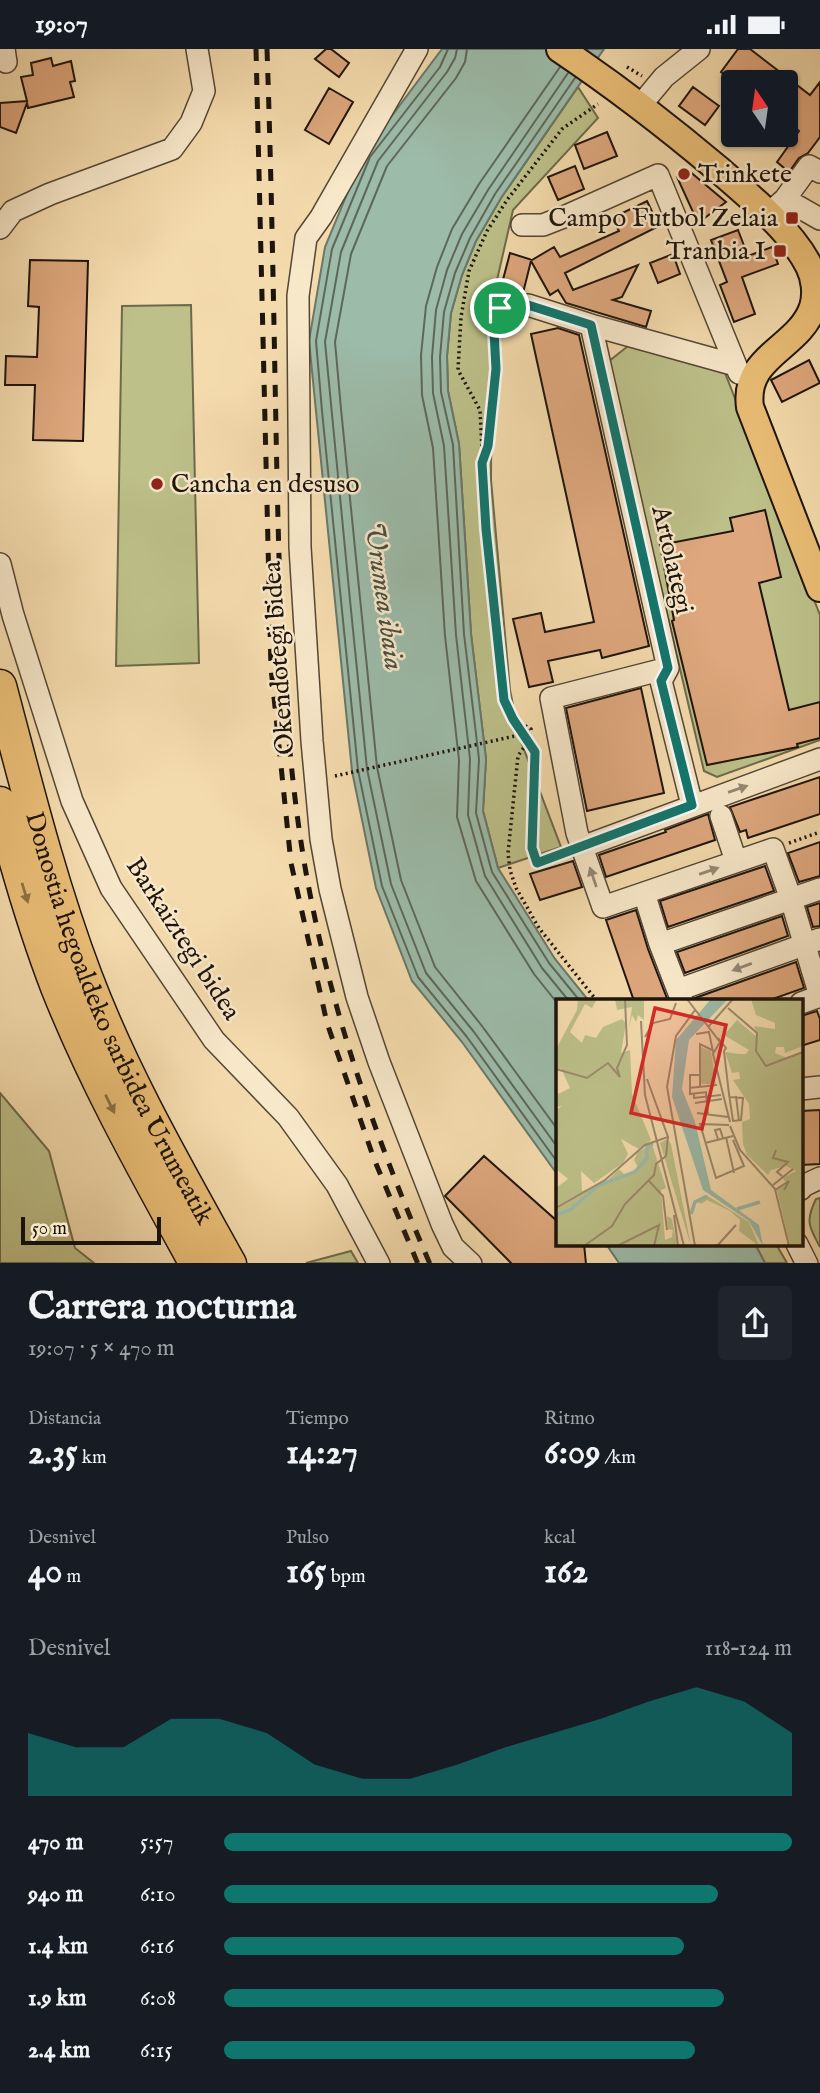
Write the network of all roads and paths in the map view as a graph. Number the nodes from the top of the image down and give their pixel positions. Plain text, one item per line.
1 (197, 49) edge
2 (417, 49) edge
3 (560, 49) edge
4 (699, 49) edge
5 (607, 90) junction
6 (640, 106) junction
7 (820, 172) edge
8 (776, 206) junction
9 (820, 219) edge
10 (522, 225) dead end
11 (0, 228) edge
12 (528, 305) joint
13 (816, 311) edge
14 (591, 325) junction
15 (735, 365) junction
16 (749, 391) junction
17 (482, 463) junction
18 (0, 564) edge
19 (820, 588) edge
20 (668, 668) junction
21 (0, 686) edge
22 (513, 719) junction
23 (524, 734) junction
24 (527, 743) junction
25 (820, 759) edge
26 (315, 780) junction
27 (0, 803) edge
28 (692, 805) junction
29 (721, 815) dead end
30 (820, 832) edge
31 (582, 847) junction
32 (773, 849) junction
33 (736, 861) junction
34 (820, 889) edge
35 (644, 893) junction
36 (791, 899) junction
37 (813, 942) edge
38 (660, 944) junction
39 (680, 995) edge
40 (595, 999) edge
41 (802, 1003) edge
42 (820, 1087) edge
43 (802, 1089) edge
44 (820, 1178) edge
45 (802, 1188) edge
46 (798, 1246) edge
47 (196, 1263) edge
48 (230, 1263) edge
49 (379, 1263) edge
50 (471, 1263) edge
51 (807, 1263) edge

1 - 11 street
2 - 26 street, Okendotegi bidea
3 - 5 main road
4 - 6 street
5 - 6 main road
5 - 17 path
6 - 8 main road
7 - 8 street
8 - 9 street
8 - 13 main road
10 - 15 street
12 - 14 street
12 - 17 path
13 - 16 main road
14 - 15 street
14 - 20 street, Artolategi
15 - 16 street
16 - 19 main road
17 - 22 path
18 - 49 street, Barkaiztegi bidea
20 - 28 street, Artolategi
20 - 31 street
21 - 48 highway, Donostia hegoaldeko sarbidea Urumeatik
22 - 23 path
22 - 24 path
23 - 24 path
23 - 26 path
24 - 31 path
24 - 40 path
28 -> 25 street
26 - 50 street, Okendotegi bidea
27 -> 47 highway, Donostia hegoaldeko sarbidea Urumeatik
28 - 31 street
29 - 33 street
30 - 32 path
35 -> 31 street
32 - 33 street
32 - 36 street
35 -> 33 street
34 - 36 street
35 - 38 street
36 - 37 street
36 - 38 street
37 -> 39 street
37 - 41 street
38 - 39 street
42 - 43 street
44 - 45 street
46 - 51 street

